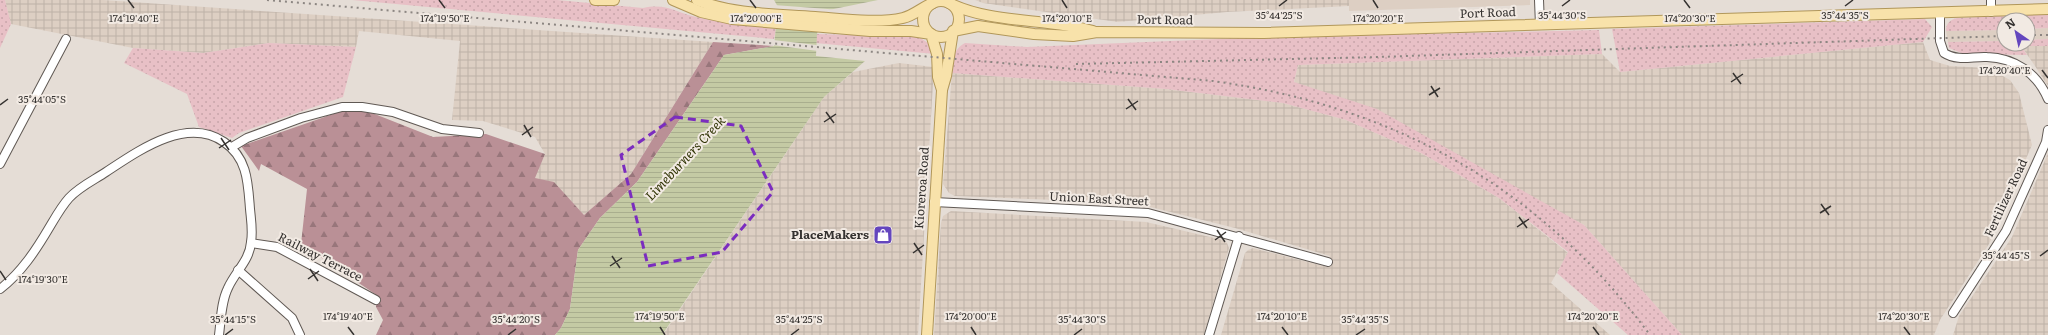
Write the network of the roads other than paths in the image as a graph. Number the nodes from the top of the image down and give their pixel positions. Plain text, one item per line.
1 (595, 0) edge
2 (614, 0) edge
3 (673, 0) edge
4 (698, 0) edge
5 (1539, 0) edge
6 (1991, 0) edge
7 (933, 3) junction
8 (949, 3) junction
9 (2048, 9) edge
10 (1940, 12) junction
11 (1991, 12) junction
12 (752, 17) junction
13 (844, 24) junction
14 (1540, 25) junction
15 (953, 32) junction
16 (1097, 32) junction
17 (931, 34) junction
18 (66, 39) dead end
19 (942, 90) junction
20 (2048, 99) edge
21 (2048, 130) edge
22 (479, 133) dead end
23 (232, 148) junction
24 (0, 164) edge
25 (934, 202) junction
26 (1239, 236) junction
27 (251, 242) junction
28 (1328, 262) dead end
29 (238, 270) junction
30 (0, 289) edge
31 (376, 300) dead end
32 (1953, 313) dead end
33 (219, 335) edge
34 (300, 335) edge
35 (927, 335) edge
36 (1209, 335) edge

1 - 2 main road
3 - 12 main road
4 - 12 main road
5 - 14 street
6 - 11 street
7 - 8 main road, Port Road
7 - 13 main road
7 - 17 main road
8 - 15 main road
8 - 16 main road, Port Road
9 - 11 main road, Port Road
10 - 11 main road, Port Road
10 - 14 main road, Port Road
10 - 20 street
12 - 13 main road
13 - 17 main road, Port Road
14 - 16 main road, Port Road
15 - 16 main road, Port Road
15 - 17 main road, Port Road
15 - 19 main road, Kioreroa Road
17 - 19 main road, Kioreroa Road
18 - 24 street
19 - 25 main road, Kioreroa Road
21 - 32 street, Fertilizer Road
22 - 23 street
23 - 27 street
23 - 30 street
25 - 26 street, Union East Street
25 - 35 main road, Kioreroa Road
26 - 28 street, Union East Street
26 - 36 street
27 - 29 street
27 - 31 street, Railway Terrace
29 - 33 street
29 - 34 street

